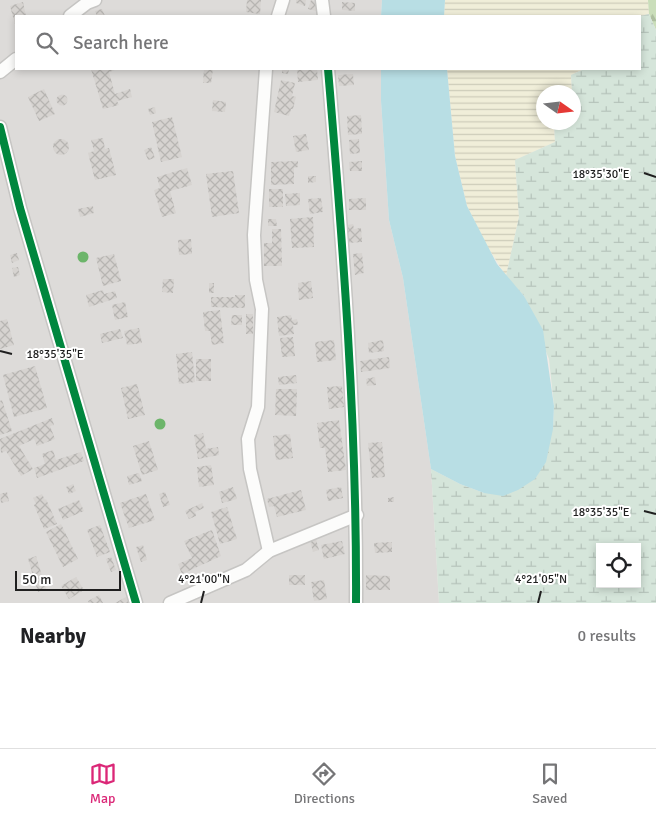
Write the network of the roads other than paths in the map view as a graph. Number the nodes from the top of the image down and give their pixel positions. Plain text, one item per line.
1 (95, 0) edge
2 (283, 0) edge
3 (322, 0) edge
4 (71, 15) edge
5 (278, 15) edge
6 (324, 15) edge
7 (15, 60) edge
8 (266, 70) edge
9 (328, 70) edge
10 (0, 72) edge
11 (0, 127) edge
12 (357, 515) junction
13 (269, 551) junction
14 (136, 603) edge
15 (170, 603) edge
16 (356, 603) edge

1 - 4 street
2 - 5 street
3 - 6 street
7 - 10 street
8 - 13 street
9 - 12 street
11 - 14 street
12 - 13 street
12 - 16 street
13 - 15 street

